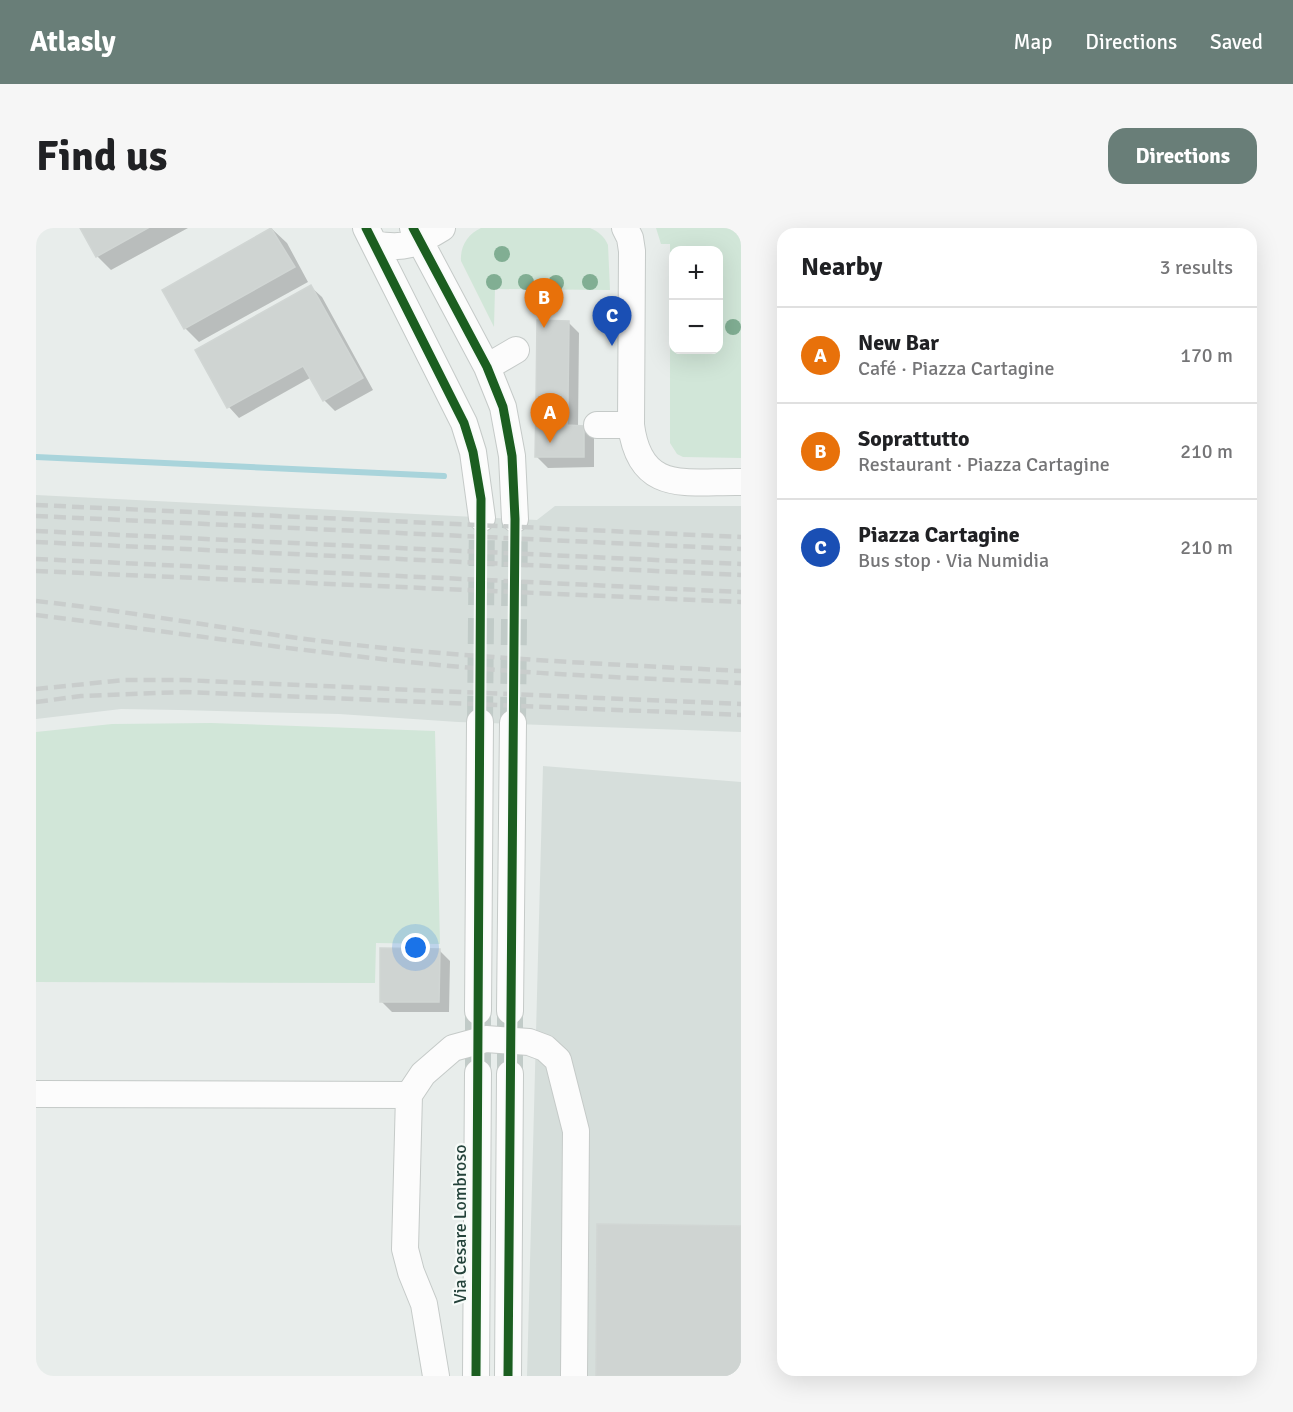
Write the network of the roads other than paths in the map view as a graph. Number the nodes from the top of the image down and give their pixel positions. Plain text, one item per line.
1 (625, 228) edge
2 (425, 232) edge
3 (373, 233) edge
4 (516, 350) dead end
5 (486, 367) junction
6 (597, 425) dead end
7 (631, 425) junction
8 (741, 482) edge
9 (482, 518) tunnel mouth
10 (515, 519) tunnel mouth
11 (480, 722) tunnel mouth
12 (513, 723) tunnel mouth
13 (478, 1011) tunnel mouth
14 (510, 1011) tunnel mouth
15 (478, 1073) tunnel mouth
16 (510, 1074) tunnel mouth
17 (36, 1094) edge
18 (409, 1095) junction
19 (436, 1376) edge
20 (476, 1376) edge
21 (508, 1376) edge
22 (574, 1376) edge

1 - 7 street
2 - 3 street
2 - 5 street
3 - 9 street
4 - 5 street
5 - 10 street
6 - 7 street
7 - 8 street
11 - 13 street
12 - 14 street
15 - 20 street, Via Cesare Lombroso
16 - 21 street
17 - 18 street
18 - 19 street
18 - 22 street

